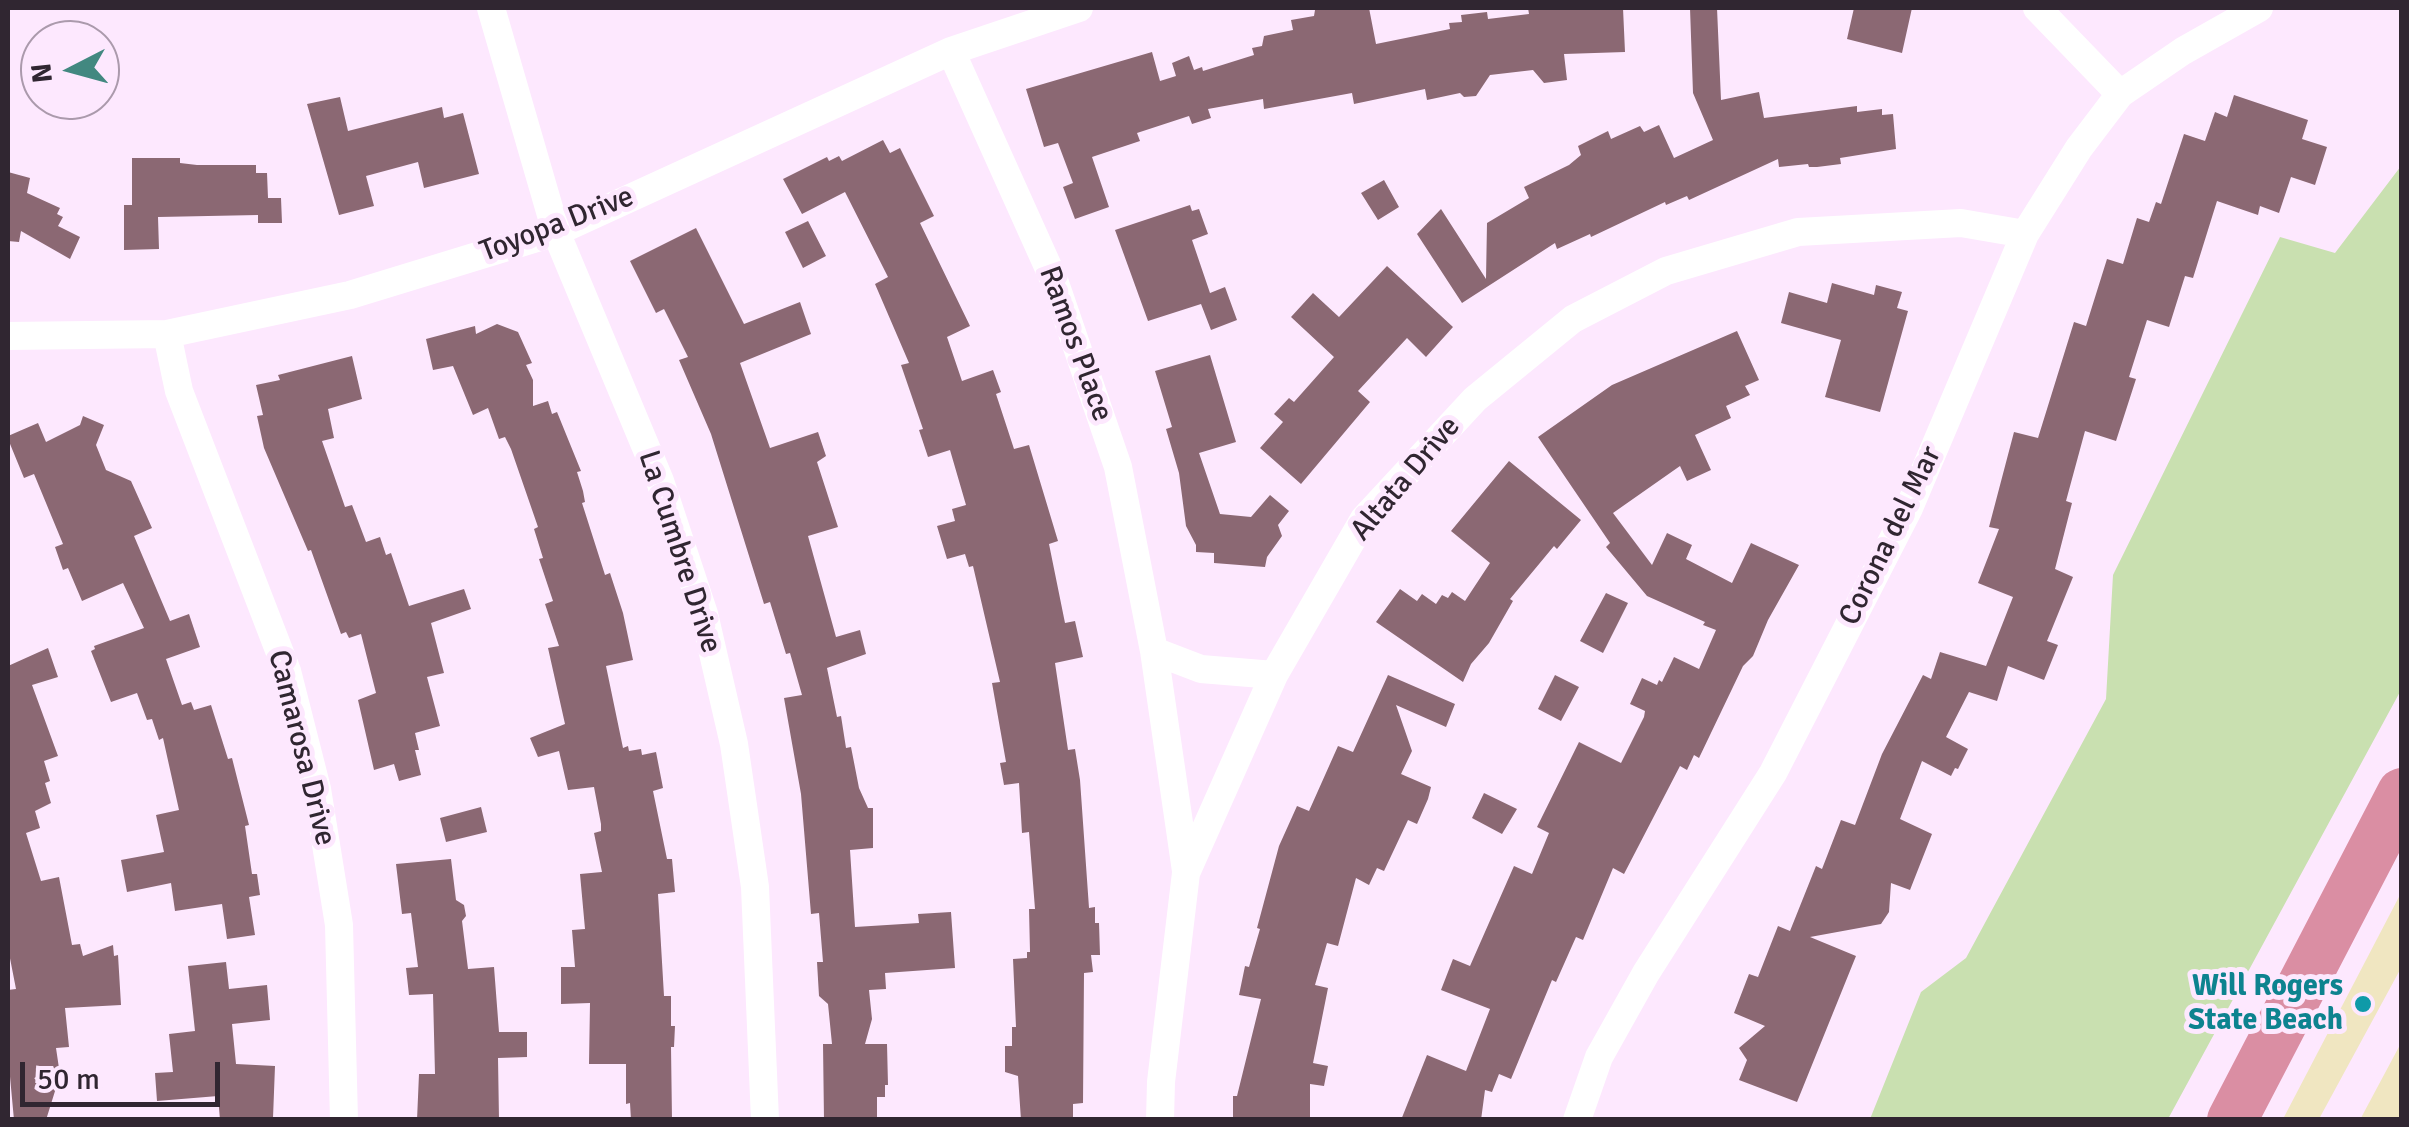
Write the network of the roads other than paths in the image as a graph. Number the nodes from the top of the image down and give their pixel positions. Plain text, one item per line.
1 (491, 8) edge
2 (1080, 8) edge
3 (2037, 8) edge
4 (2259, 8) edge
5 (951, 51) junction
6 (2120, 94) junction
7 (556, 232) junction
8 (2025, 234) junction
9 (167, 334) junction
10 (8, 336) edge
11 (1154, 651) junction
12 (1274, 675) junction
13 (2402, 793) edge
14 (1186, 873) junction
15 (344, 1120) edge
16 (764, 1120) edge
17 (1160, 1120) edge
18 (1577, 1120) edge
19 (2232, 1120) edge

1 - 7 street, La Cumbre Drive
2 - 5 street, Toyopa Drive
3 - 6 street
4 - 6 street, Corona del Mar
5 - 7 street, Toyopa Drive
5 - 11 street, Ramos Place
6 - 8 street, Corona del Mar
7 - 9 street, Toyopa Drive
7 - 16 street, La Cumbre Drive
8 - 12 street, Altata Drive
8 - 18 street, Corona del Mar
9 - 10 street, Toyopa Drive
9 - 15 street, Camarosa Drive
11 - 12 street
11 - 14 street, Ramos Place
12 - 14 street, Altata Drive
13 - 19 highway
14 - 17 street, Altata Drive

